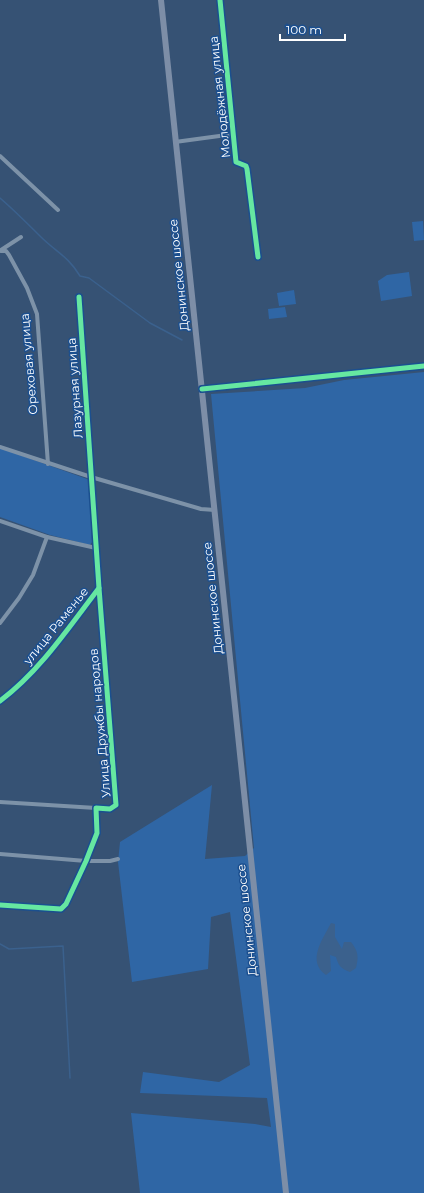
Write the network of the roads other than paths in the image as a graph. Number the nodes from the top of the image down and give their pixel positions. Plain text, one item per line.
1 (160, 0) edge
2 (220, 0) edge
3 (234, 134) junction
4 (175, 142) junction
5 (0, 156) edge
6 (58, 210) dead end
7 (21, 237) dead end
8 (1, 251) edge
9 (258, 257) dead end
10 (79, 297) dead end
11 (424, 366) edge
12 (202, 389) junction
13 (0, 447) edge
14 (48, 464) junction
15 (91, 478) junction
16 (215, 510) junction
17 (0, 521) edge
18 (47, 537) junction
19 (96, 548) junction
20 (99, 588) junction
21 (0, 623) edge
22 (0, 701) edge
23 (0, 802) edge
24 (96, 808) junction
25 (0, 854) edge
26 (118, 859) dead end
27 (86, 861) junction
28 (0, 905) edge
29 (286, 1193) edge

1 - 4 main road, Донинское шоссе
2 - 3 street, Молодёжная улица
3 - 4 street
3 - 9 street, Молодёжная улица
4 - 12 main road, Донинское шоссе
5 - 6 street
7 - 8 street
8 - 14 street, Ореховая улица
10 - 15 street, Лазурная улица
11 - 12 street
12 - 16 main road, Донинское шоссе
13 - 14 street
14 - 15 street
15 - 16 street
15 - 19 street, улица Раменье
16 - 29 main road, Донинское шоссе
17 - 18 street
18 - 19 street
18 - 21 street
19 - 20 street, улица Раменье
20 - 22 street, улица Раменье
20 - 24 street, Улица Дружбы народов
23 - 24 street, Улица Дружбы народов
24 - 27 street, Улица Дружбы народов
25 - 27 street
26 - 27 street
27 - 28 street, Улица Дружбы народов

